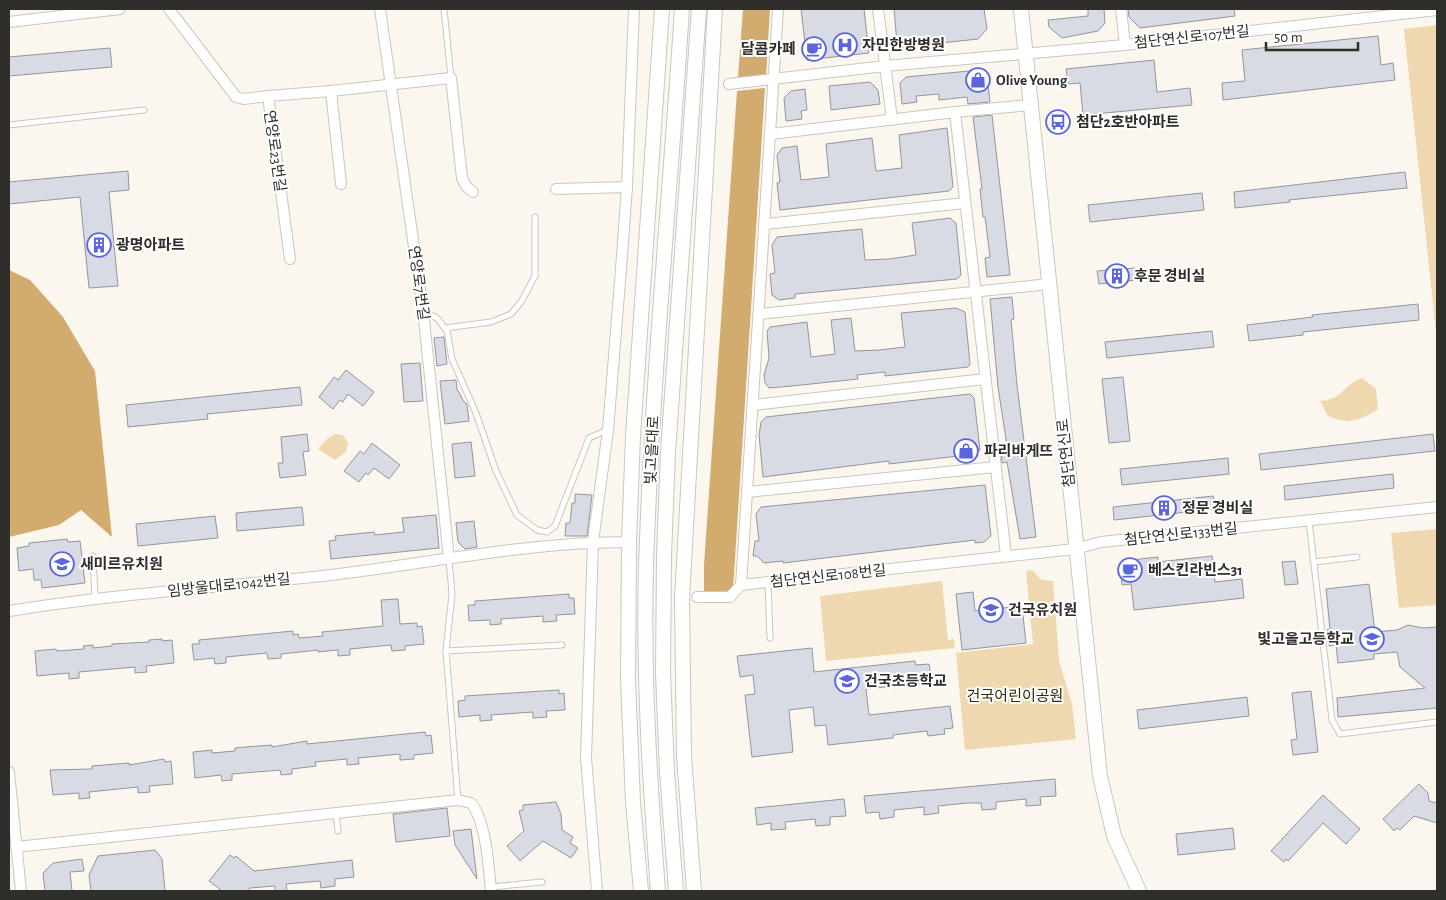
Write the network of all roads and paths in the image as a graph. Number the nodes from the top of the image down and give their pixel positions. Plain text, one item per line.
1 (120, 9) edge
2 (168, 9) edge
3 (380, 9) edge
4 (444, 9) edge
5 (634, 9) edge
6 (662, 9) edge
7 (682, 9) edge
8 (699, 9) edge
9 (715, 9) edge
10 (778, 9) edge
11 (878, 9) edge
12 (1020, 9) edge
13 (1121, 9) edge
14 (1437, 10) edge
15 (82, 11) edge
16 (1381, 12) edge
17 (28, 14) edge
18 (9, 22) edge
19 (1125, 44) junction
20 (1025, 54) junction
21 (885, 66) junction
22 (451, 78) junction
23 (774, 80) junction
24 (729, 84) dead end
25 (390, 85) junction
26 (331, 91) junction
27 (268, 96) junction
28 (1030, 105) junction
29 (144, 110) dead end
30 (955, 112) junction
31 (892, 120) junction
32 (9, 125) edge
33 (770, 134) junction
34 (341, 184) dead end
35 (627, 187) junction
36 (556, 189) dead end
37 (473, 192) dead end
38 (965, 203) junction
39 (535, 217) dead end
40 (766, 224) junction
41 (290, 259) dead end
42 (1049, 284) junction
43 (975, 290) junction
44 (423, 310) junction
45 (760, 314) junction
46 (445, 328) junction
47 (985, 379) junction
48 (753, 405) junction
49 (608, 430) junction
50 (995, 468) junction
51 (747, 492) junction
52 (1437, 507) edge
53 (1309, 521) junction
54 (593, 542) junction
55 (628, 542) junction
56 (1075, 549) junction
57 (92, 556) dead end
58 (1006, 556) junction
59 (1357, 557) dead end
60 (449, 559) junction
61 (1314, 562) junction
62 (768, 583) junction
63 (741, 585) junction
64 (697, 597) dead end
65 (95, 598) junction
66 (9, 611) edge
67 (770, 638) dead end
68 (562, 645) dead end
69 (446, 651) junction
70 (1437, 722) edge
71 (9, 772) edge
72 (458, 800) junction
73 (336, 812) junction
74 (338, 831) dead end
75 (13, 847) edge
76 (542, 882) dead end
77 (491, 889) edge
78 (21, 891) edge
79 (597, 891) edge
80 (641, 891) edge
81 (658, 891) edge
82 (676, 891) edge
83 (694, 891) edge
84 (1139, 891) edge

1 - 15 street
2 - 27 street, 연양로23번길
3 - 25 street, 연양로7번길
4 - 22 lane
5 - 35 street
6 - 55 main road
7 - 81 main road, 빛고을대로
8 - 82 main road, 빛고을대로
9 - 83 main road
10 - 23 street
11 - 21 street
12 - 20 main road, 첨단연신로
13 - 19 street, 첨단연신로107번길
14 - 16 street, 첨단연신로107번길
15 - 17 street
16 - 19 street, 첨단연신로107번길
17 - 18 street
19 - 20 street, 첨단연신로107번길
20 - 21 street
20 - 28 main road, 첨단연신로
21 - 23 street
21 - 31 street
22 - 25 street
22 - 37 street
23 - 24 street
23 - 33 street
25 - 26 street
25 - 44 street, 연양로7번길
26 - 27 street
26 - 34 street
27 - 41 street, 연양로23번길
28 - 30 street
28 - 42 main road, 첨단연신로
29 - 32 lane
30 - 31 street
30 - 38 street
31 - 33 street
33 - 40 street
35 - 36 street
35 - 49 street
38 - 40 street
38 - 43 street
39 - 46 lane
40 - 45 street
42 - 43 street
42 - 56 main road, 첨단연신로
43 - 45 street
43 - 47 street
44 - 46 lane
44 - 60 street, 연양로7번길
45 - 48 street
46 - 49 lane
47 - 48 street
47 - 50 street
48 - 51 street
49 - 54 street
50 - 51 street
50 - 58 street
51 - 63 street
52 - 53 street, 첨단연신로133번길
53 - 56 street, 첨단연신로133번길
53 - 61 lane
54 - 55 street, 임방울대로1042번길
54 - 60 street, 임방울대로1042번길
54 - 79 street
55 - 80 main road
56 - 58 street, 첨단연신로108번길
56 - 84 main road, 첨단연신로
57 - 65 lane
58 - 62 street, 첨단연신로108번길
59 - 61 lane
60 - 65 street, 임방울대로1042번길
60 - 69 lane
61 - 70 lane
62 - 63 street, 첨단연신로108번길
62 - 67 lane
63 - 64 street
65 - 66 street, 임방울대로1042번길
68 - 69 lane
69 - 72 lane
71 - 75 street
72 - 73 street
72 - 77 street
73 - 74 lane
73 - 75 street
75 - 78 street
76 - 77 lane

